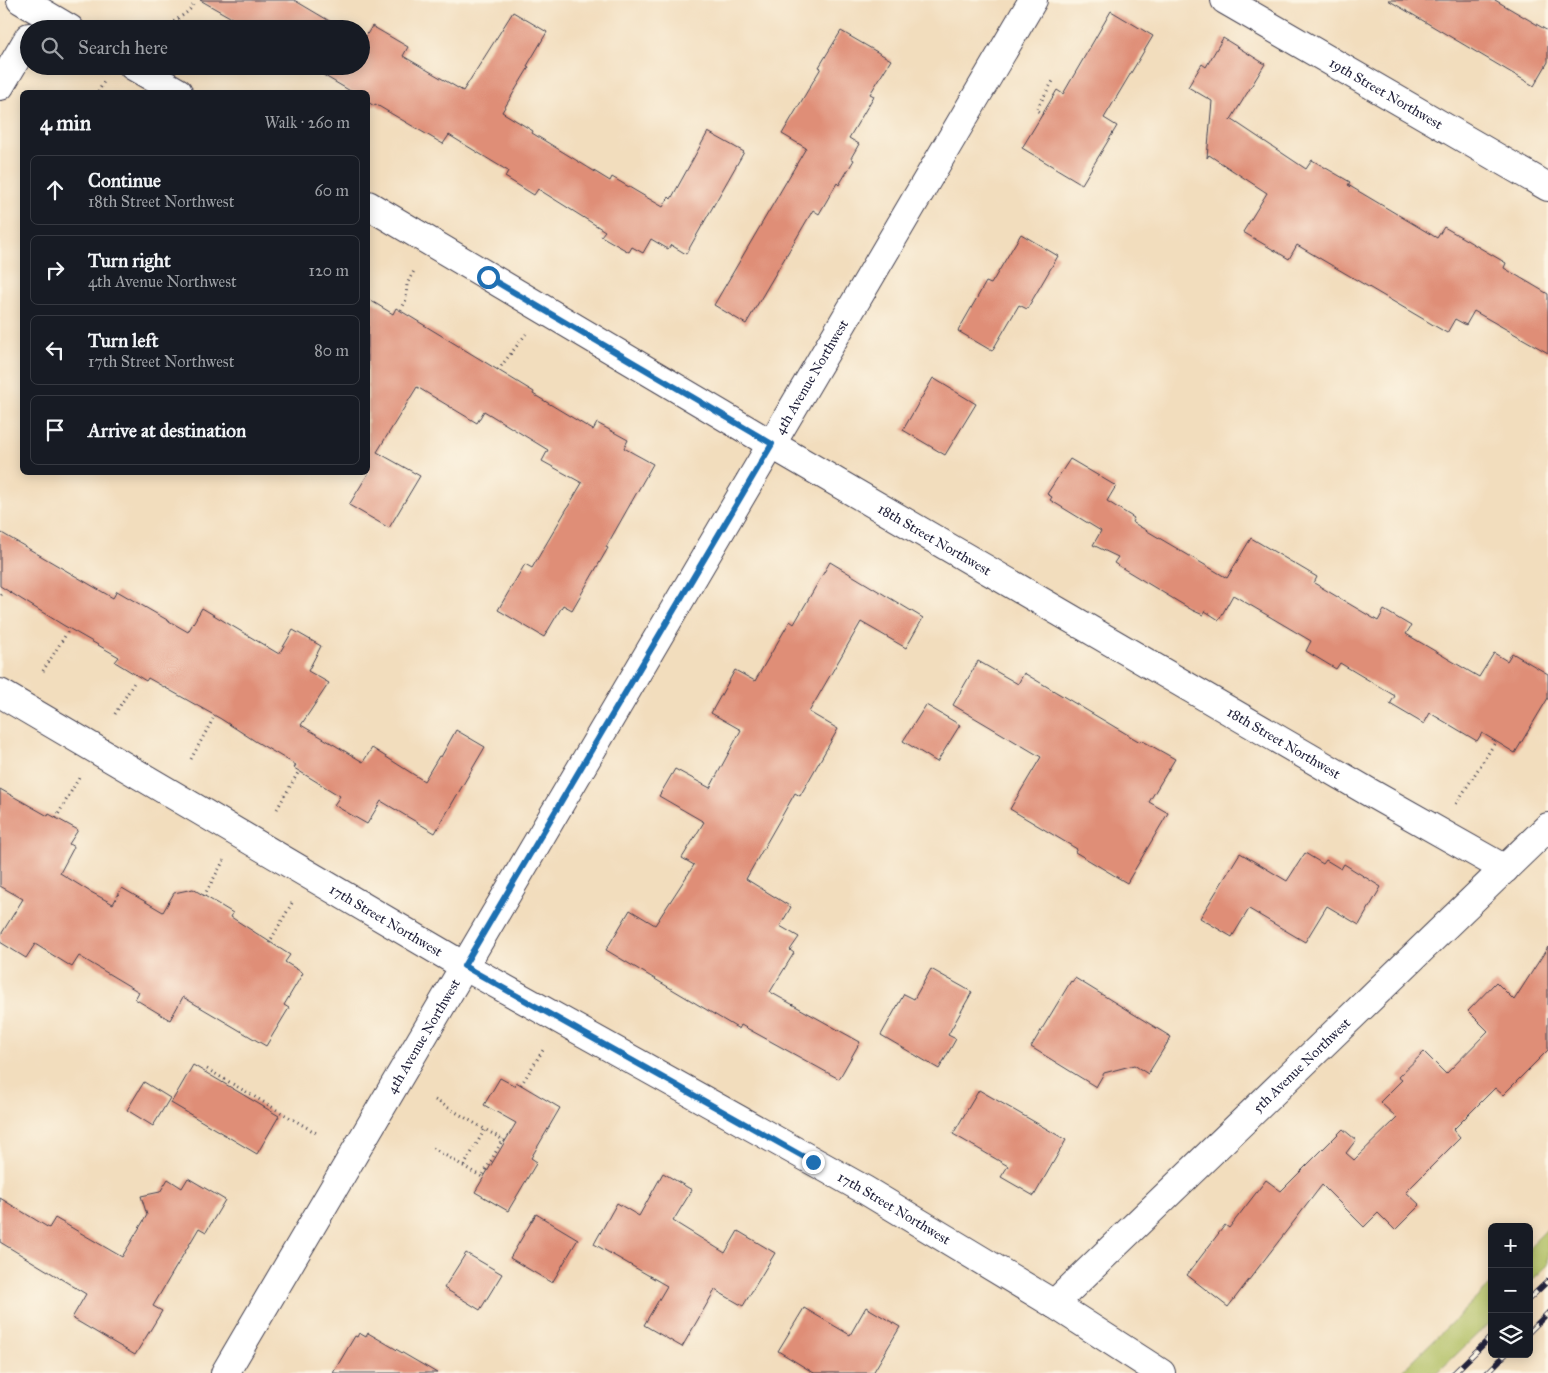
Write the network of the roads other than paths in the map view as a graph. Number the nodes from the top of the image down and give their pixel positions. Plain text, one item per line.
1 (1033, 0) edge
2 (1225, 0) edge
3 (37, 10) edge
4 (54, 20) edge
5 (20, 52) edge
6 (149, 75) edge
7 (0, 86) edge
8 (175, 90) edge
9 (1548, 187) edge
10 (370, 206) edge
11 (772, 444) junction
12 (0, 693) edge
13 (1548, 827) edge
14 (1505, 869) junction
15 (464, 966) junction
16 (1054, 1304) junction
17 (225, 1373) edge
18 (1161, 1373) edge

1 - 11 street, 4th Avenue Northwest
2 - 9 street, 19th Street Northwest
3 - 4 street
5 - 7 street
6 - 8 street
10 - 11 street, 18th Street Northwest
11 - 14 street, 18th Street Northwest
11 - 15 street, 4th Avenue Northwest
12 - 15 street, 17th Street Northwest
13 - 14 street, 5th Avenue Northwest
14 - 16 street, 5th Avenue Northwest
15 - 16 street, 17th Street Northwest
15 - 17 street, 4th Avenue Northwest
16 - 18 street, 17th Street Northwest

